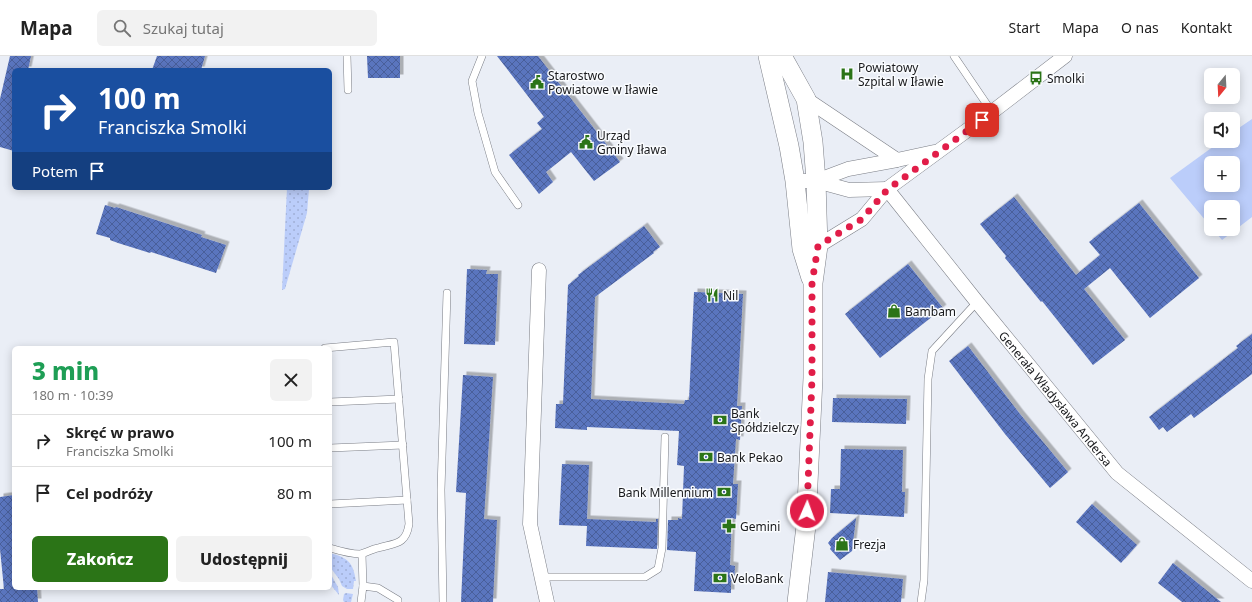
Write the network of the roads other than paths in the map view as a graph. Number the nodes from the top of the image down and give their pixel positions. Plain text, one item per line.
1 (347, 56) edge
2 (482, 56) edge
3 (768, 56) edge
4 (782, 56) edge
5 (954, 56) edge
6 (1065, 56) edge
7 (348, 90) dead end
8 (806, 99) junction
9 (992, 112) junction
10 (940, 150) junction
11 (897, 160) junction
12 (795, 181) junction
13 (816, 181) junction
14 (887, 190) junction
15 (518, 205) dead end
16 (818, 246) junction
17 (539, 270) dead end
18 (812, 283) junction
19 (447, 293) dead end
20 (977, 302) junction
21 (332, 347) edge
22 (399, 399) junction
23 (332, 402) edge
24 (665, 437) dead end
25 (403, 445) junction
26 (332, 448) edge
27 (407, 500) junction
28 (332, 504) edge
29 (332, 549) edge
30 (362, 554) junction
31 (541, 577) junction
32 (1252, 581) edge
33 (363, 586) junction
34 (361, 602) edge
35 (398, 602) edge
36 (443, 602) edge
37 (547, 602) edge
38 (797, 602) edge
39 (921, 602) edge

1 - 7 lane
2 - 15 lane
3 - 12 street
4 - 8 street
5 - 9 lane
6 - 9 street
8 - 11 street
8 - 13 street
9 - 10 street
10 - 11 street
10 - 14 street
11 - 13 street
12 - 13 street
12 - 18 street
13 - 14 street
13 - 16 street
14 - 16 street
14 - 20 street, Generała Władysława Andersa
16 - 18 street
17 - 31 street
18 - 38 street
19 - 36 lane
20 - 32 street, Generała Władysława Andersa
20 - 39 lane
21 - 22 lane
22 - 23 lane
22 - 25 lane
24 - 31 lane
25 - 26 lane
25 - 27 lane
27 - 28 lane
27 - 30 lane
29 - 30 lane
30 - 33 lane
31 - 37 street
33 - 34 lane
33 - 35 lane

